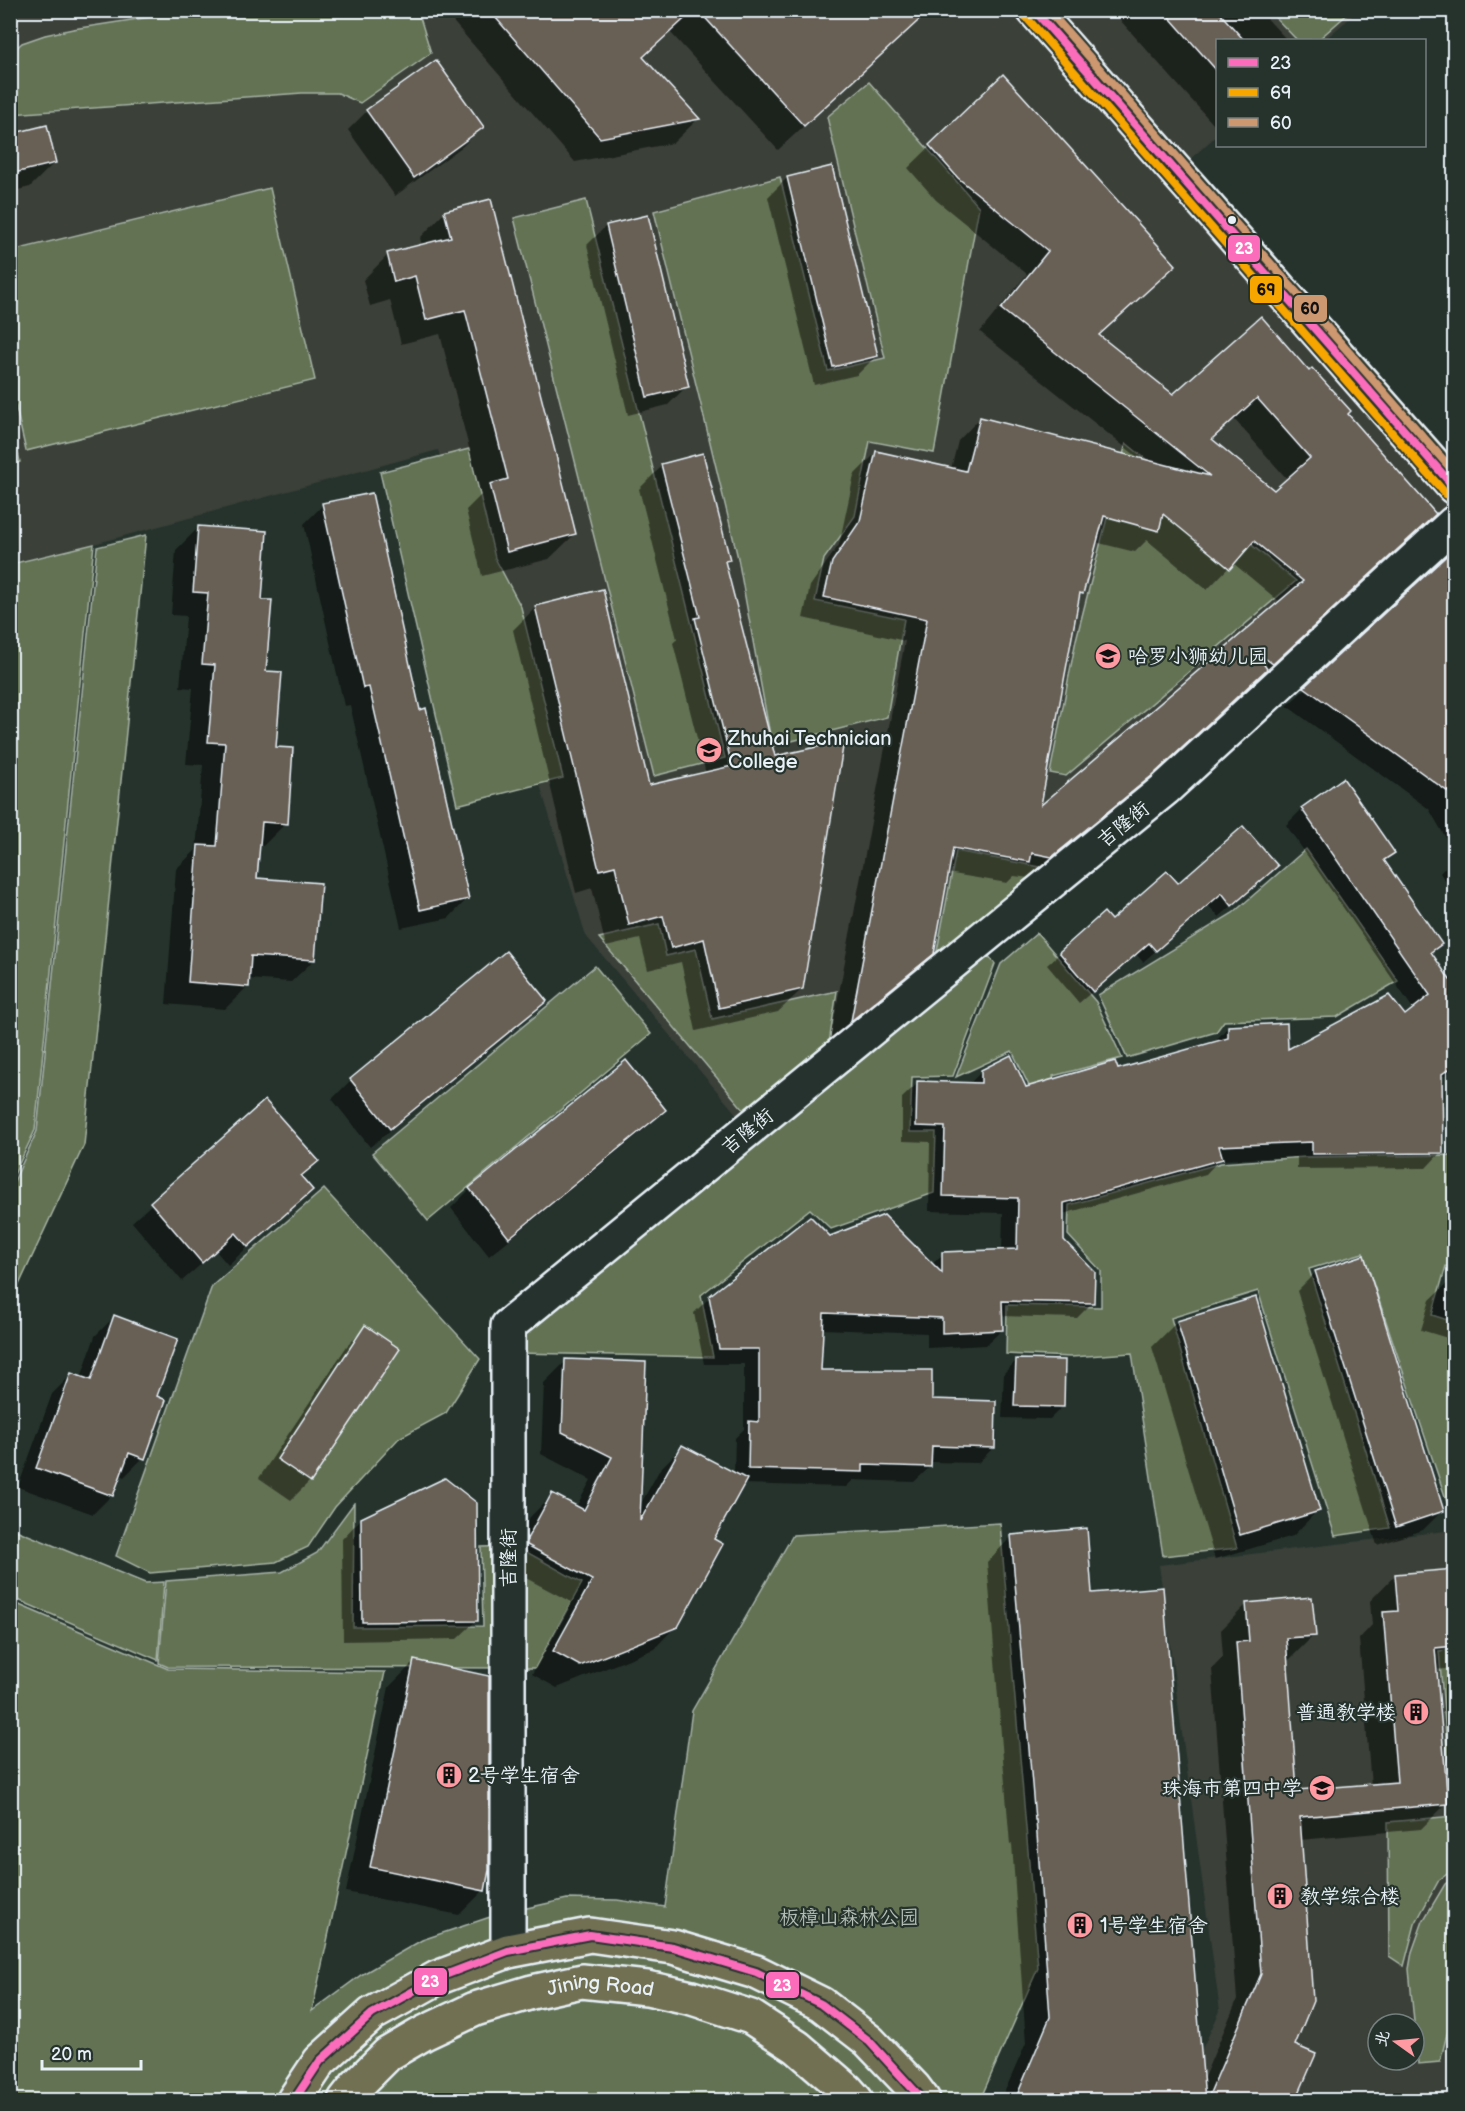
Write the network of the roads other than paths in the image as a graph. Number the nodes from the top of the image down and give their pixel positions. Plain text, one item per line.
1 (1034, 10) edge
2 (1455, 487) edge
3 (1455, 523) edge
4 (508, 1951) junction
5 (294, 2100) edge
6 (345, 2100) edge
7 (856, 2100) edge
8 (923, 2100) edge

1 - 2 main road
3 - 4 lane, 吉隆街
4 - 5 main road
4 - 8 main road
6 - 7 main road, Jining Road

